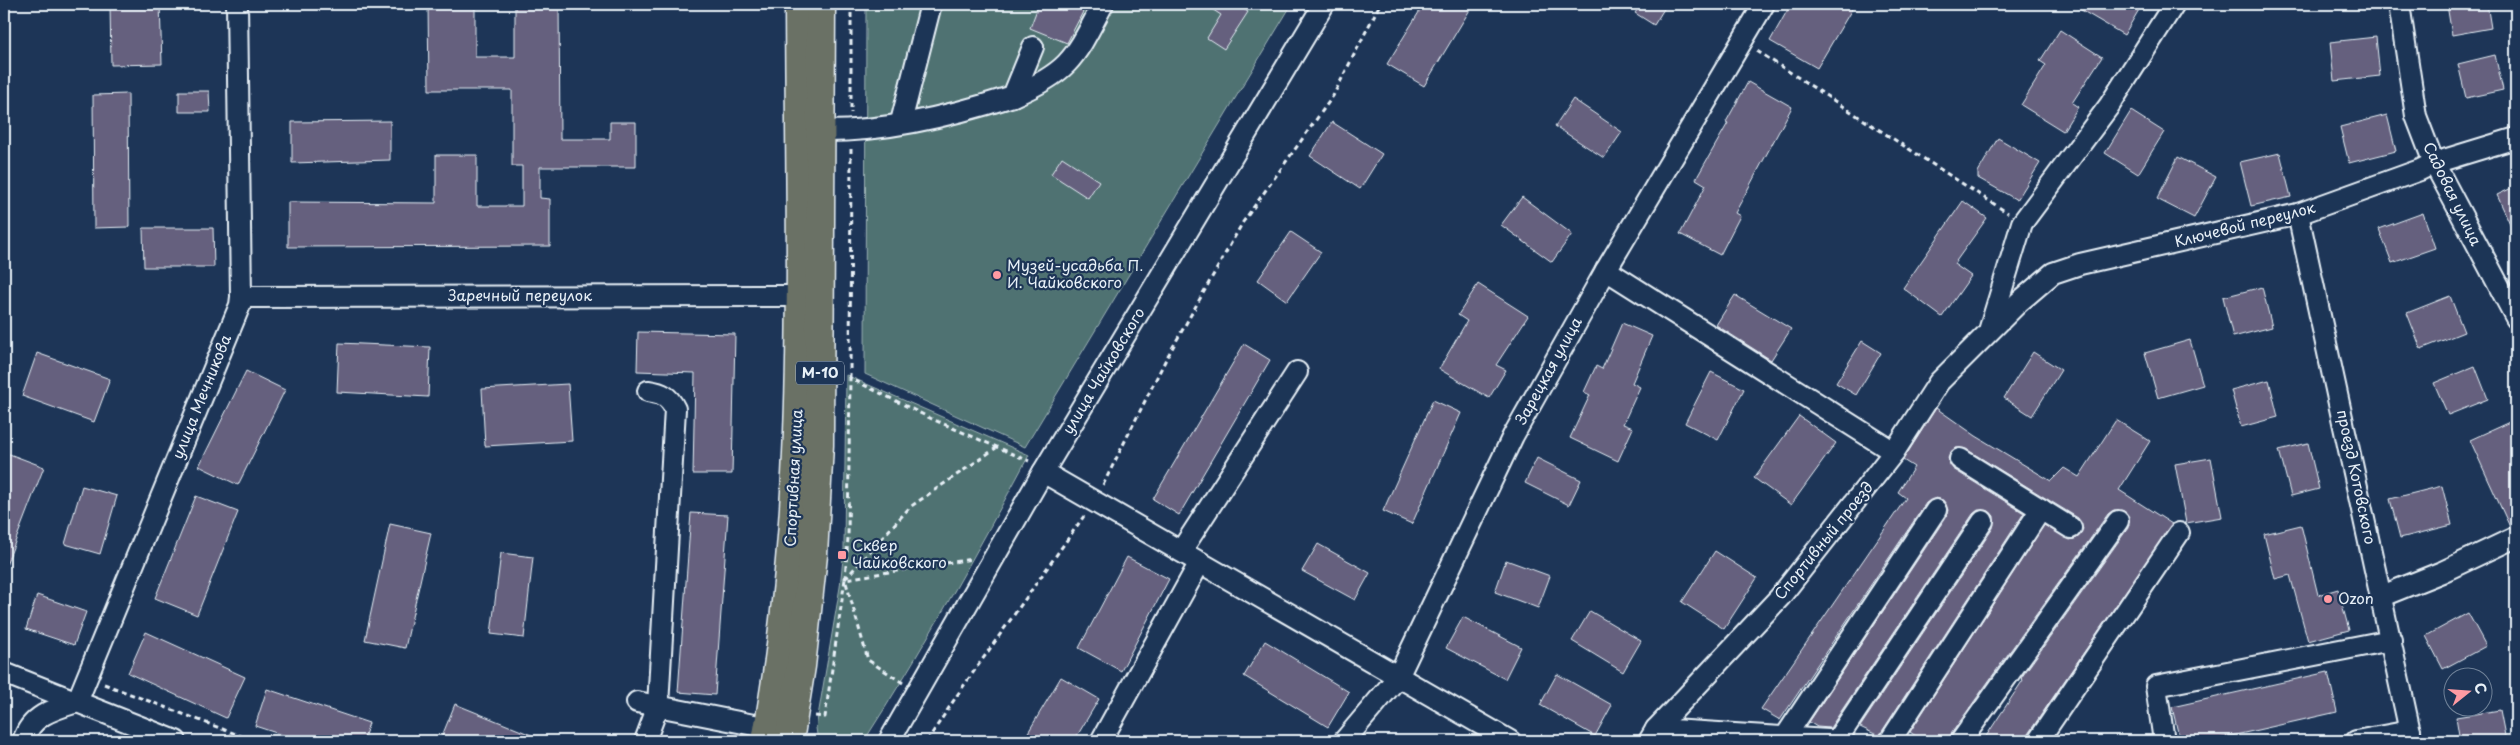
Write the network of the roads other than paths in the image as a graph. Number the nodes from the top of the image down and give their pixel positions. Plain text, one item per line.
1 (237, 4) edge
2 (799, 4) edge
3 (821, 4) edge
4 (931, 4) edge
5 (1103, 4) edge
6 (1324, 4) edge
7 (1764, 4) edge
8 (2174, 4) edge
9 (2399, 4) edge
10 (1034, 47) dead end
11 (1013, 96) junction
12 (901, 122) junction
13 (822, 131) junction
14 (2516, 138) edge
15 (2434, 163) junction
16 (2298, 214) junction
17 (1606, 270) junction
18 (799, 296) junction
19 (241, 297) junction
20 (2516, 318) edge
21 (1988, 332) junction
22 (1297, 372) dead end
23 (648, 391) dead end
24 (1894, 452) junction
25 (1960, 459) dead end
26 (1034, 471) junction
27 (2041, 509) junction
28 (1936, 510) dead end
29 (1983, 521) dead end
30 (2118, 521) dead end
31 (2071, 528) dead end
32 (2178, 533) dead end
33 (2516, 537) edge
34 (1181, 551) junction
35 (1200, 562) junction
36 (2382, 596) junction
37 (2391, 640) junction
38 (4, 673) edge
39 (1398, 676) junction
40 (77, 702) junction
41 (637, 702) dead end
42 (658, 706) junction
43 (1653, 735) edge
44 (2411, 736) edge
45 (775, 737) edge
46 (1785, 737) junction
47 (2378, 739) edge
48 (2043, 740) edge
49 (23, 741) edge
50 (176, 741) edge
51 (645, 741) edge
52 (889, 741) edge
53 (1101, 741) edge
54 (1344, 741) edge
55 (1510, 741) edge
56 (1836, 741) edge
57 (1844, 741) edge
58 (1890, 741) edge
59 (1961, 741) edge
60 (2164, 741) edge
61 (2356, 741) edge

1 - 19 street, улица Мечникова
2 - 18 highway, Спортивная улица / М-10
3 - 13 highway, Спортивная улица / М-10
4 - 12 street
5 - 11 street
6 - 26 street, улица Чайковского
7 - 17 street, Зарецкая улица
8 - 21 street
9 - 15 street, Садовая улица
10 - 11 street
11 - 12 street
12 - 13 street
13 - 45 highway, Спортивная улица / М-10
14 - 15 street, Ключевой переулок
15 - 16 street, Ключевой переулок
15 - 20 street, Садовая улица
16 - 21 street, Ключевой переулок
16 - 36 street, проезд Котовского
17 - 24 street
17 - 39 street, Зарецкая улица
18 - 19 street, Заречный переулок
18 - 45 highway, Спортивная улица / М-10
19 - 40 street, улица Мечникова
21 - 24 street, Спортивный проезд
22 - 34 street
23 - 42 street
24 - 43 street, Спортивный проезд
25 - 27 street
26 - 34 street
26 - 52 street, улица Чайковского
27 - 31 street
27 - 58 street
28 - 46 street
29 - 56 street
30 - 59 street
32 - 48 street
33 - 36 street
34 - 35 street
35 - 39 street
35 - 53 street
36 - 37 street, проезд Котовского
37 - 44 street, проезд Котовского
37 - 60 street
38 - 40 street
39 - 54 street, Зарецкая улица
39 - 55 street
40 - 49 street
40 - 50 street
41 - 42 street
42 - 45 street
42 - 51 street
43 - 46 street
44 - 47 street
46 - 56 street
47 - 61 street
56 - 57 street

